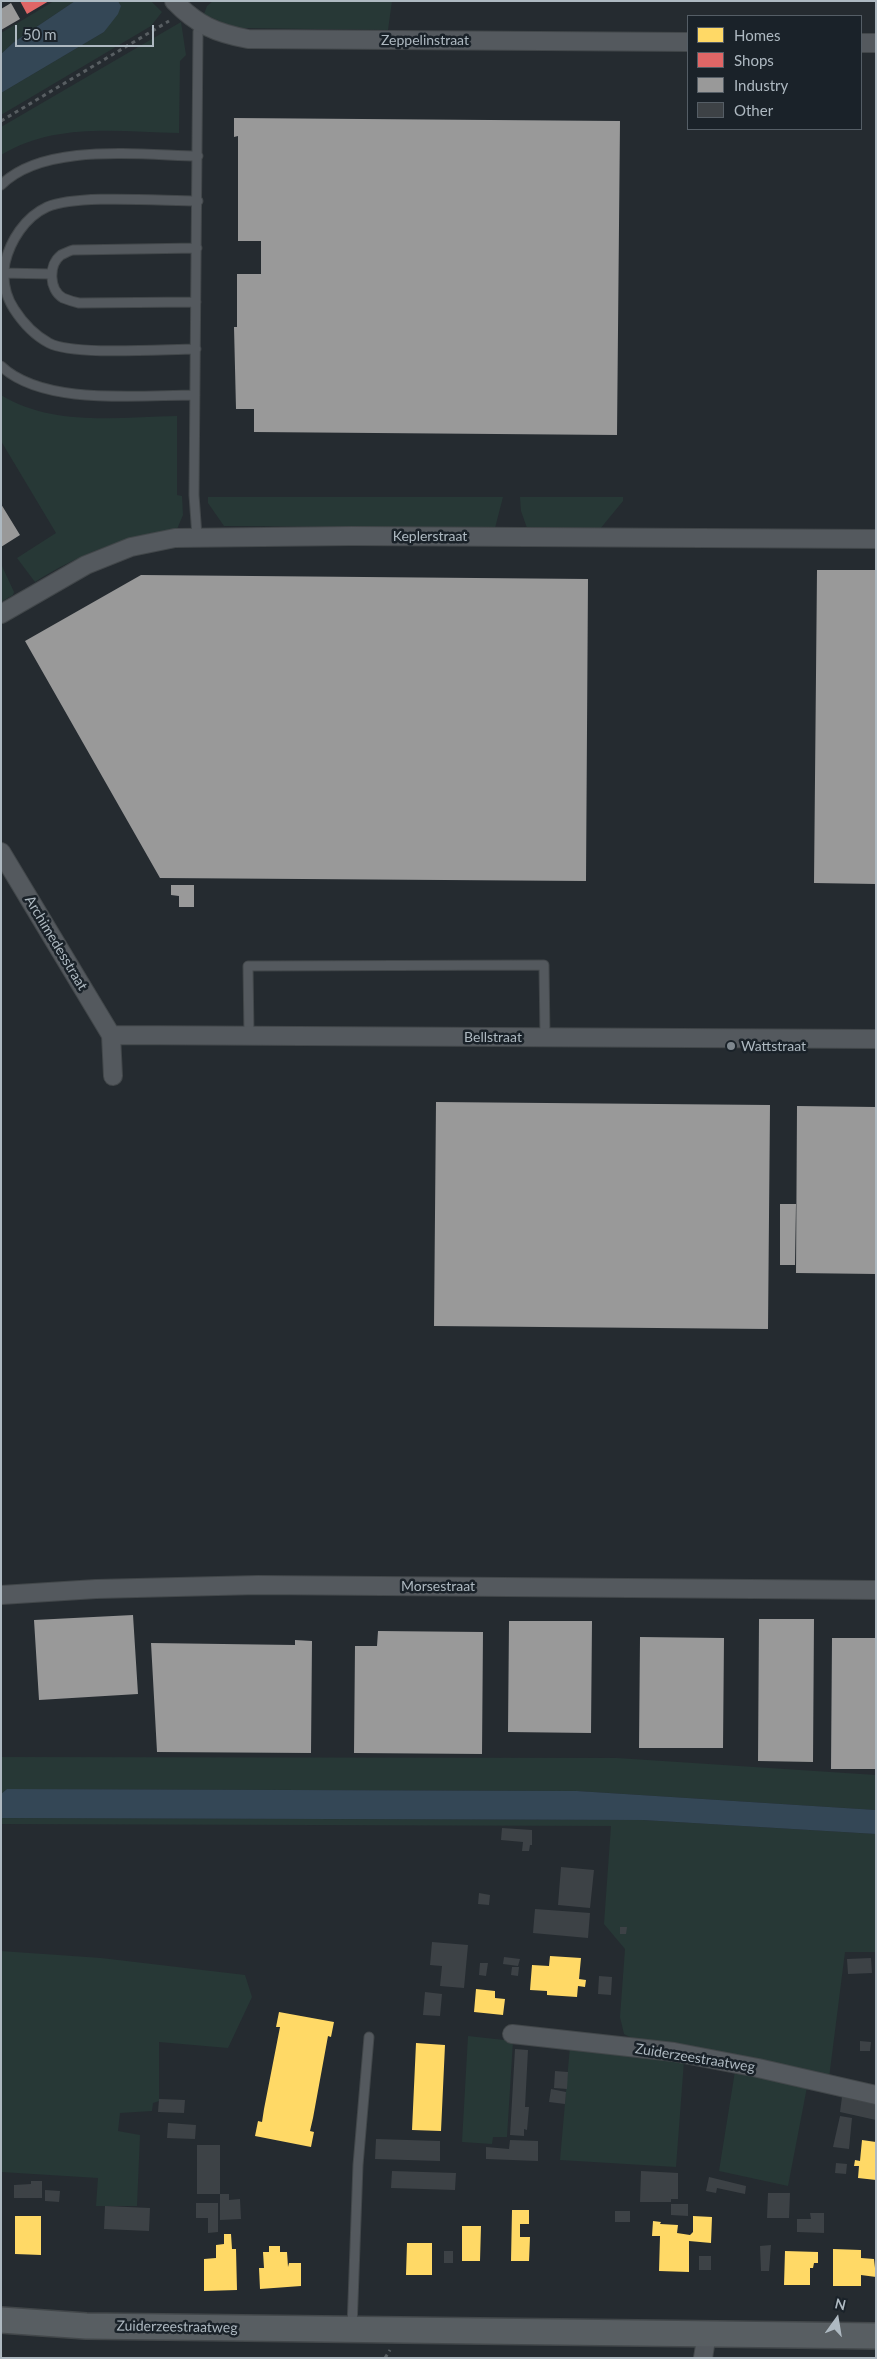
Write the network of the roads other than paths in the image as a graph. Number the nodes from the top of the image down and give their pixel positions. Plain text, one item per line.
1 (179, 6) edge
2 (201, 24) junction
3 (687, 42) edge
4 (862, 43) edge
5 (876, 43) edge
6 (198, 156) junction
7 (1, 185) edge
8 (198, 201) junction
9 (197, 248) junction
10 (2, 273) edge
11 (52, 274) junction
12 (196, 302) junction
13 (196, 349) junction
14 (1, 366) edge
15 (195, 395) junction
16 (197, 536) junction
17 (876, 539) edge
18 (1, 614) edge
19 (1, 852) edge
20 (111, 1035) junction
21 (250, 1035) junction
22 (545, 1037) junction
23 (876, 1039) edge
24 (113, 1076) dead end
25 (876, 1590) edge
26 (1, 1595) edge
27 (512, 2034) dead end
28 (370, 2037) dead end
29 (876, 2095) edge
30 (1, 2320) edge
31 (352, 2329) junction
32 (707, 2333) junction
33 (876, 2336) edge
34 (703, 2358) edge

1 - 2 street, Zeppelinstraat
2 - 3 street, Zeppelinstraat
2 - 6 lane
4 - 5 street
6 - 7 lane
6 - 8 lane
8 - 9 lane
8 - 10 lane
9 - 11 lane
9 - 12 lane
10 - 11 lane
10 - 13 lane
11 - 12 lane
12 - 13 lane
13 - 15 lane
14 - 15 lane
15 - 16 lane
16 - 17 street, Keplerstraat
16 - 18 street, Keplerstraat
19 - 20 street, Archimedesstraat
20 - 21 street, Bellstraat
20 - 24 street
21 - 22 street, Bellstraat
21 - 22 lane
22 - 23 street, Bellstraat
25 - 26 street, Morsestraat
27 - 29 street, Zuiderzeestraatweg
28 - 31 lane
30 - 31 main road, Zuiderzeestraatweg
31 - 32 main road, Zuiderzeestraatweg
32 - 33 main road, Zuiderzeestraatweg
32 - 34 street

